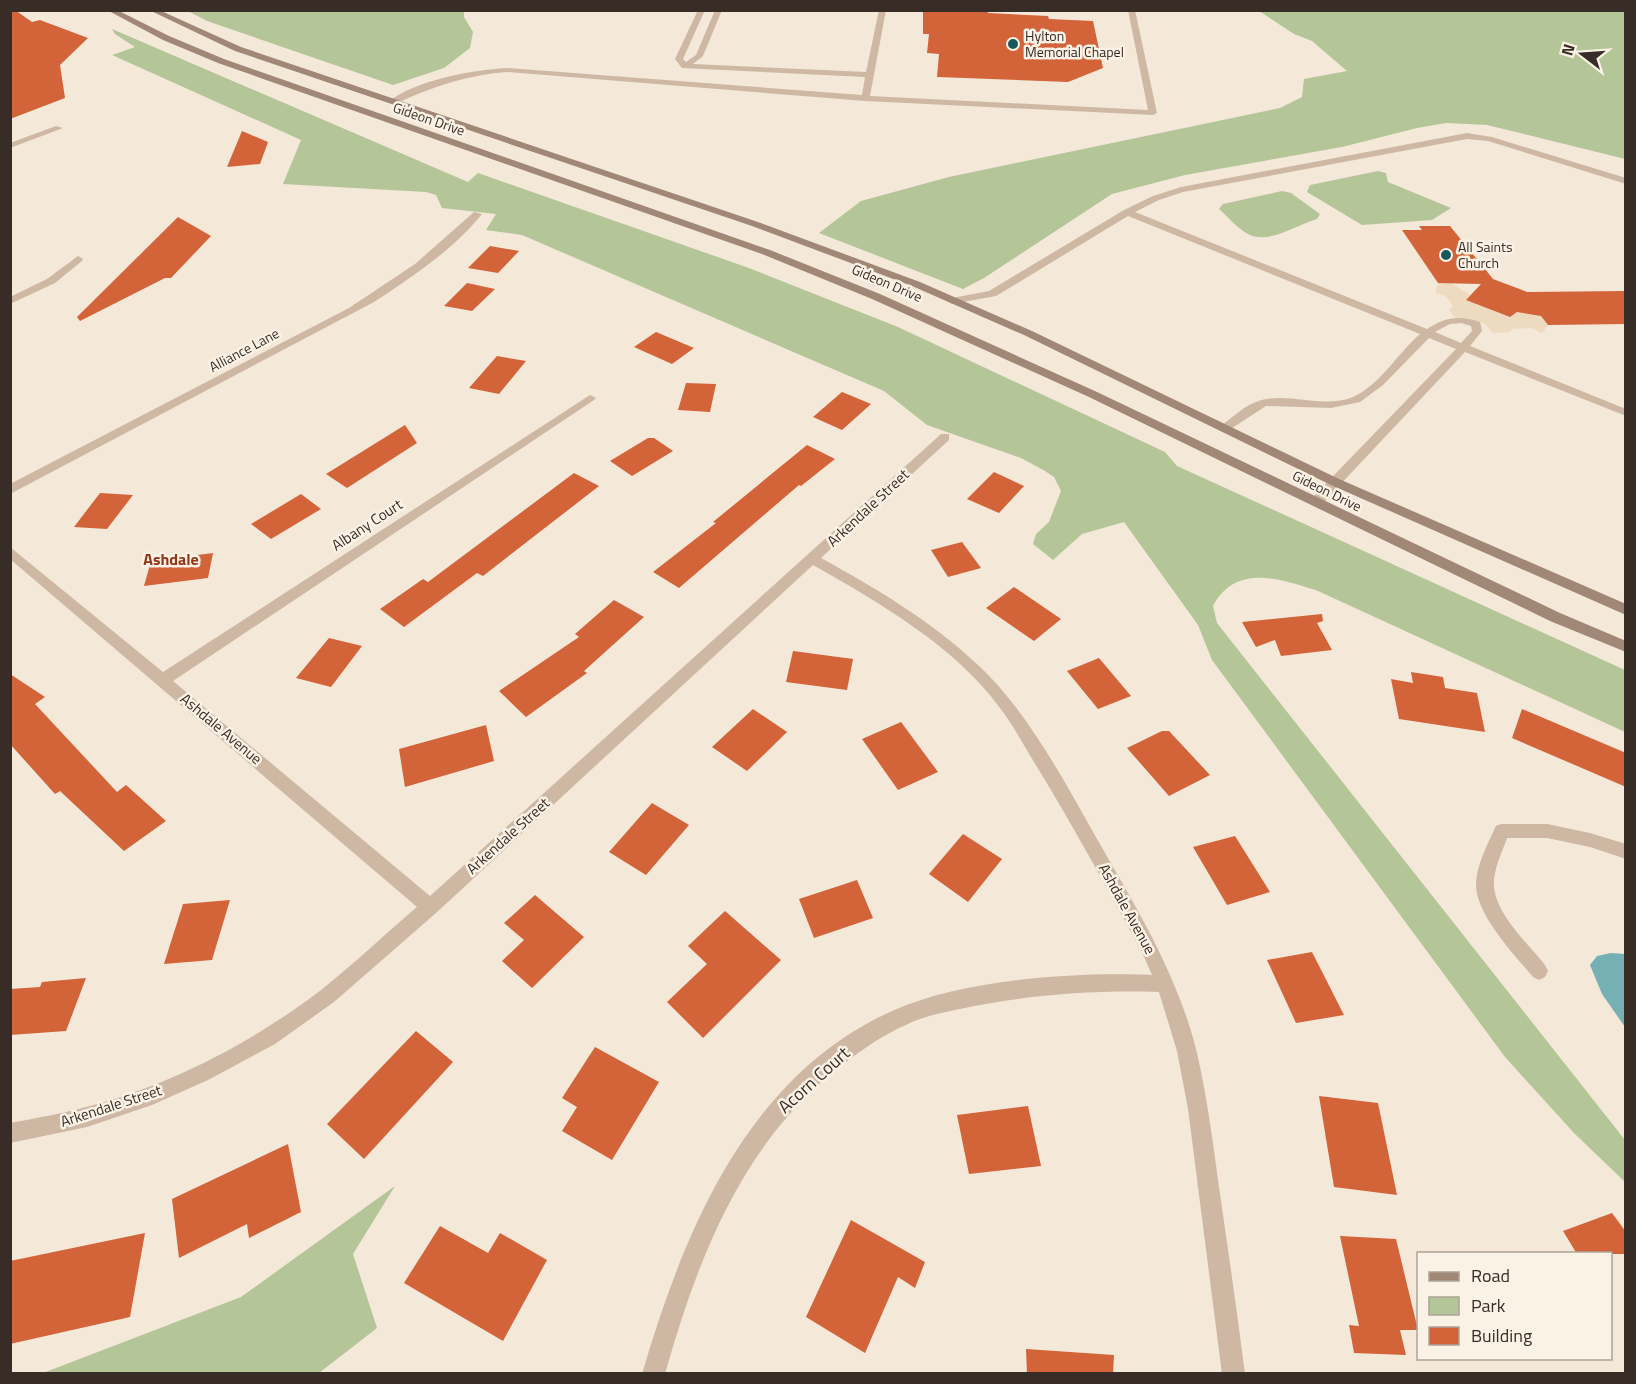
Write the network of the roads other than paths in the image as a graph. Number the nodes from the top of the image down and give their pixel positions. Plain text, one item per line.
1 (110, 10) edge
2 (152, 10) edge
3 (702, 10) edge
4 (719, 10) edge
5 (884, 10) edge
6 (1131, 10) edge
7 (685, 66) junction
8 (870, 75) junction
9 (865, 99) junction
10 (392, 102) junction
11 (368, 114) junction
12 (59, 128) dead end
13 (10, 146) edge
14 (1626, 181) edge
15 (1127, 212) junction
16 (477, 214) dead end
17 (78, 259) dead end
18 (952, 300) junction
19 (10, 301) edge
20 (1428, 333) junction
21 (1463, 348) junction
22 (590, 398) dead end
23 (1626, 413) edge
24 (1226, 428) junction
25 (945, 437) dead end
26 (1335, 482) junction
27 (10, 490) edge
28 (1316, 502) junction
29 (10, 551) edge
30 (813, 559) junction
31 (1626, 609) edge
32 (1626, 647) edge
33 (163, 680) junction
34 (1626, 852) edge
35 (430, 907) junction
36 (1539, 971) dead end
37 (1165, 984) junction
38 (10, 1133) edge
39 (653, 1374) edge
40 (1234, 1374) edge

1 - 11 main road, Gideon Drive
2 - 10 main road, Gideon Drive
3 - 7 street
4 - 7 street
5 - 8 street
6 - 9 street
7 - 8 street
8 - 9 street
9 - 10 street
10 - 11 main road
10 - 18 main road, Gideon Drive
11 - 28 main road, Gideon Drive
12 - 13 street
14 - 15 street
15 - 18 street
15 - 20 street
16 - 27 street, Alliance Lane
17 - 19 street
18 - 24 main road, Gideon Drive
20 - 21 street
20 - 21 street
20 - 24 street
21 - 23 street
21 - 26 street
22 - 33 street, Albany Court
24 - 26 main road, Gideon Drive
25 - 30 street, Arkendale Street
26 - 28 street
26 - 31 main road, Gideon Drive
28 - 32 main road, Gideon Drive
29 - 33 street, Ashdale Avenue
30 - 35 street, Arkendale Street
30 - 37 street, Ashdale Avenue
33 - 35 street, Ashdale Avenue
34 - 36 street
35 - 38 street, Arkendale Street
37 - 39 street, Acorn Court
37 - 40 street, Ashdale Avenue

